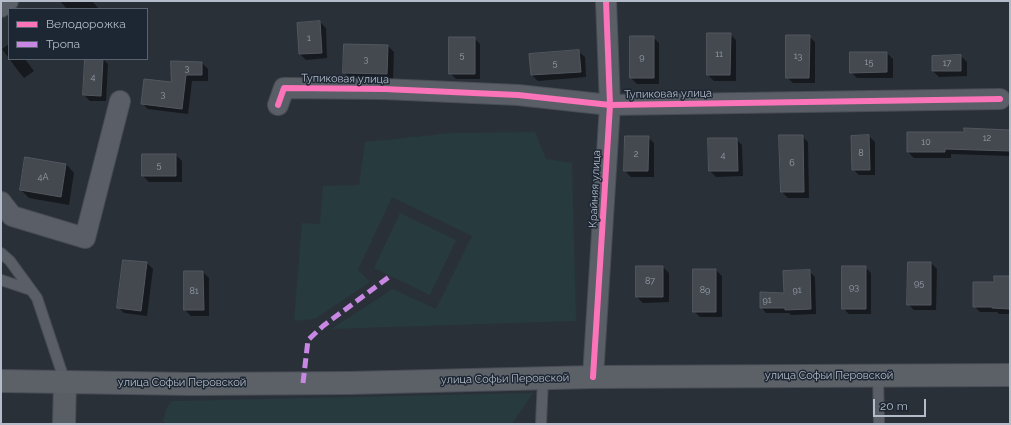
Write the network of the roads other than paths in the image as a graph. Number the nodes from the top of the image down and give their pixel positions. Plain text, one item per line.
1 (8, 1) edge
2 (606, 1) edge
3 (1, 7) edge
4 (1000, 99) dead end
5 (120, 102) dead end
6 (278, 105) dead end
7 (610, 105) junction
8 (1, 202) edge
9 (1, 253) edge
10 (1, 280) edge
11 (31, 290) junction
12 (1010, 375) edge
13 (878, 376) junction
14 (593, 377) junction
15 (543, 378) junction
16 (1, 381) edge
17 (65, 382) junction
18 (64, 424) edge
19 (541, 424) edge
20 (879, 424) edge

1 - 3 street
2 - 7 street, Крайняя улица
4 - 7 street, Тупиковая улица
5 - 8 street
6 - 7 street, Тупиковая улица
7 - 14 street, Крайняя улица
9 - 11 lane
10 - 11 lane
11 - 17 lane
12 - 13 main road, улица Софьи Перовской
13 - 14 main road, улица Софьи Перовской
13 - 20 lane
14 - 15 main road, улица Софьи Перовской
15 - 17 main road, улица Софьи Перовской
15 - 19 lane
16 - 17 main road, улица Софьи Перовской
17 - 18 main road

